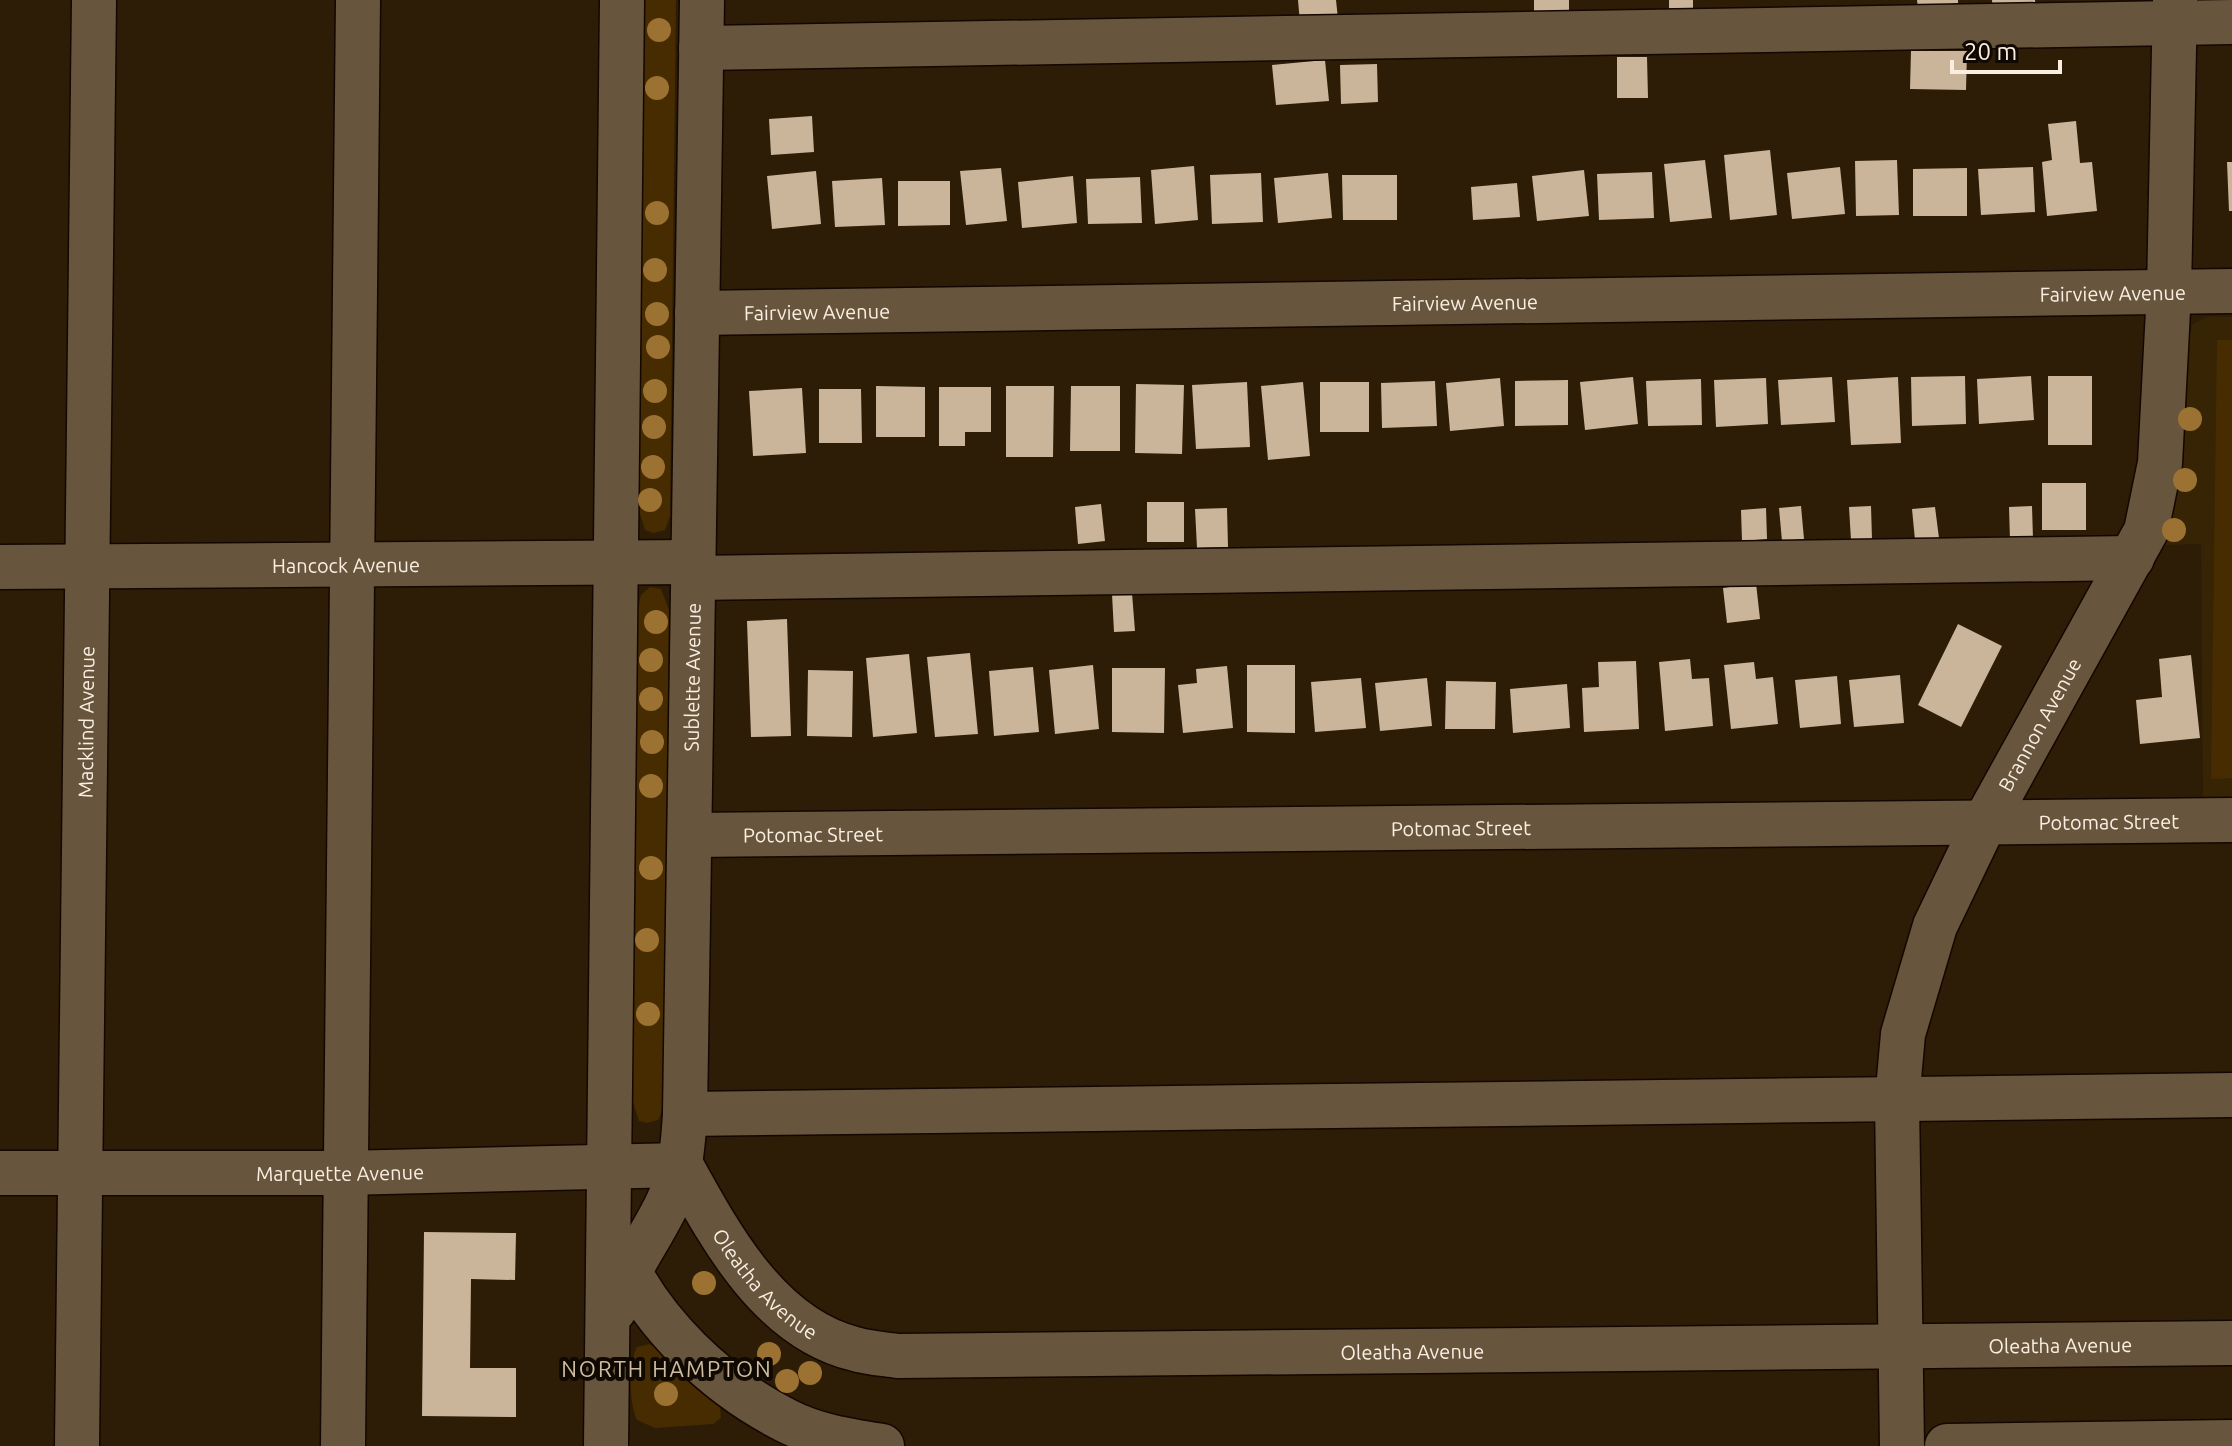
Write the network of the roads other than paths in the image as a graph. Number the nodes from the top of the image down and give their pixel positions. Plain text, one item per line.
1 (94, 0) edge
2 (358, 0) edge
3 (622, 0) edge
4 (702, 0) edge
5 (2175, 11) edge
6 (2232, 22) edge
7 (701, 48) junction
8 (2169, 291) junction
9 (2232, 291) edge
10 (697, 313) junction
11 (2132, 558) junction
12 (616, 562) junction
13 (350, 564) junction
14 (0, 567) edge
15 (86, 567) junction
16 (693, 570) junction
17 (2232, 820) edge
18 (1985, 822) junction
19 (691, 835) junction
20 (2232, 1095) edge
21 (1897, 1101) junction
22 (685, 1114) junction
23 (681, 1165) junction
24 (609, 1168) junction
25 (0, 1173) edge
26 (344, 1173) junction
27 (80, 1174) junction
28 (608, 1213) junction
29 (629, 1272) junction
30 (607, 1339) junction
31 (2232, 1343) edge
32 (1901, 1347) junction
33 (2232, 1442) edge
34 (77, 1446) edge
35 (343, 1446) edge
36 (606, 1446) edge
37 (882, 1446) edge
38 (1902, 1446) edge
39 (1947, 1446) edge

1 - 15 street, Macklind Avenue
2 - 13 street
3 - 12 street, Sublette Avenue
4 - 7 street, Sublette Avenue
5 - 6 street
5 - 7 street
5 - 8 street, Brannon Avenue
7 - 10 street, Sublette Avenue
8 - 9 street, Fairview Avenue
8 - 10 street, Fairview Avenue
8 - 11 street, Brannon Avenue
10 - 16 street, Sublette Avenue
11 - 16 street, Hancock Avenue
11 - 18 street, Brannon Avenue
12 - 13 street, Hancock Avenue
12 - 16 street, Hancock Avenue
12 - 24 street, Sublette Avenue
13 - 15 street, Hancock Avenue
13 - 26 street
14 - 15 street, Hancock Avenue
15 - 27 street, Macklind Avenue
16 - 19 street, Sublette Avenue
17 - 18 street, Potomac Street
18 - 19 street, Potomac Street
18 - 21 street, Brannon Avenue
19 - 22 street, Sublette Avenue
20 - 21 street
21 - 22 street
21 - 32 street, Brannon Avenue
22 - 23 street, Sublette Avenue
23 - 24 street, Marquette Avenue
23 - 29 street, Sublette Avenue
23 - 32 street, Oleatha Avenue
24 - 26 street, Marquette Avenue
24 - 28 street, Sublette Avenue
25 - 27 street, Marquette Avenue
26 - 27 street, Marquette Avenue
26 - 35 street
27 - 34 street, Macklind Avenue
28 - 29 street
28 - 30 street, Sublette Avenue
29 - 30 street, Sublette Avenue
29 - 37 street
30 - 36 street, Sublette Avenue
31 - 32 street, Oleatha Avenue
32 - 38 street, Brannon Avenue
33 - 39 street

